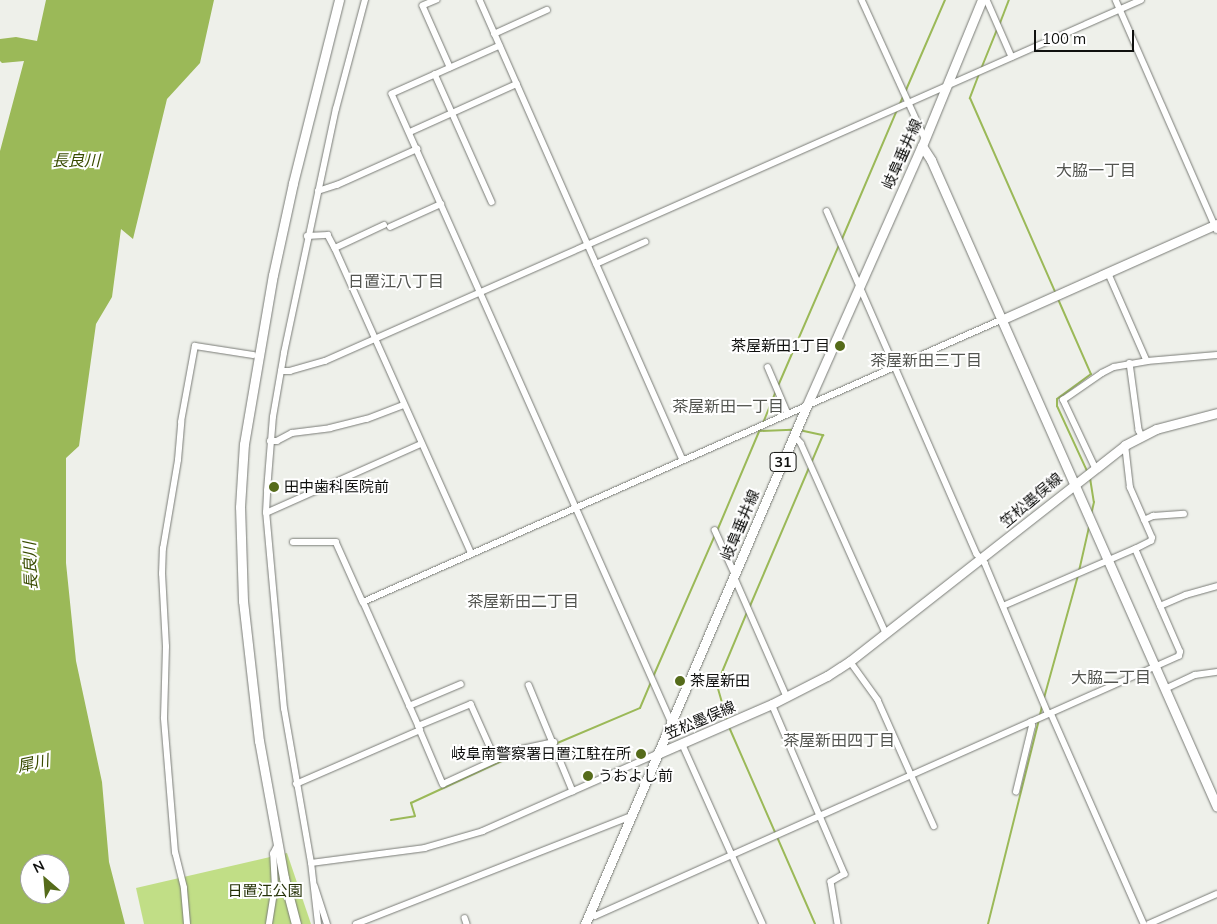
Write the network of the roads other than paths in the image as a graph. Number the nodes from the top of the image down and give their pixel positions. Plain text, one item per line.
1 (338, 0) edge
2 (365, 0) edge
3 (437, 0) edge
4 (480, 0) edge
5 (862, 0) edge
6 (982, 0) edge
7 (987, 0) edge
8 (1116, 0) edge
9 (1141, 0) edge
10 (1120, 9) junction
11 (547, 10) dead end
12 (494, 34) junction
13 (500, 46) junction
14 (1012, 57) junction
15 (450, 67) junction
16 (435, 74) junction
17 (517, 84) junction
18 (946, 86) junction
19 (908, 102) junction
20 (453, 113) junction
21 (410, 132) junction
22 (923, 142) junction
23 (417, 149) junction
24 (318, 191) junction
25 (492, 202) dead end
26 (441, 204) junction
27 (827, 211) dead end
28 (1216, 227) edge
29 (307, 236) junction
30 (645, 242) dead end
31 (588, 245) junction
32 (335, 248) junction
33 (596, 264) junction
34 (1108, 272) junction
35 (860, 284) junction
36 (481, 292) junction
37 (1001, 320) junction
38 (375, 338) junction
39 (253, 355) dead end
40 (1217, 355) edge
41 (1147, 361) junction
42 (1130, 363) junction
43 (894, 366) junction
44 (768, 367) dead end
45 (281, 371) junction
46 (403, 405) junction
47 (807, 405) junction
48 (1217, 413) edge
49 (788, 414) junction
50 (794, 435) junction
51 (1142, 436) junction
52 (270, 441) junction
53 (421, 444) junction
54 (1125, 445) junction
55 (683, 460) junction
56 (1095, 468) junction
57 (1074, 485) junction
58 (576, 507) junction
59 (266, 513) junction
60 (1184, 514) dead end
61 (1144, 520) junction
62 (715, 530) dead end
63 (293, 542) dead end
64 (1135, 549) junction
65 (472, 554) junction
66 (981, 558) junction
67 (1107, 560) junction
68 (734, 575) junction
69 (1217, 586) edge
70 (363, 602) junction
71 (1003, 606) junction
72 (1160, 606) junction
73 (886, 633) junction
74 (850, 661) junction
75 (1154, 666) junction
76 (1217, 672) edge
77 (461, 684) dead end
78 (528, 685) dead end
79 (1165, 689) junction
80 (787, 697) junction
81 (772, 704) junction
82 (409, 706) junction
83 (1050, 714) junction
84 (671, 721) junction
85 (1030, 722) junction
86 (419, 728) junction
87 (554, 742) junction
88 (682, 743) junction
89 (656, 754) junction
90 (496, 760) junction
91 (911, 776) junction
92 (296, 784) junction
93 (573, 791) junction
94 (1016, 792) dead end
95 (1217, 808) edge
96 (820, 816) junction
97 (629, 818) junction
98 (934, 826) dead end
99 (278, 844) junction
100 (732, 855) junction
101 (311, 863) junction
102 (313, 882) junction
103 (1217, 894) edge
104 (593, 914) junction
105 (187, 924) edge
106 (269, 924) edge
107 (296, 924) edge
108 (318, 924) edge
109 (327, 924) edge
110 (356, 924) edge
111 (585, 924) edge
112 (599, 924) edge
113 (763, 924) edge
114 (838, 924) edge
115 (1144, 924) edge
116 (1149, 924) edge

1 - 99 main road
2 - 24 street
3 - 15 street
4 - 12 street
5 - 19 street
6 - 18 main road, 岐阜垂井線 / 31
7 - 14 street
8 - 10 street
9 - 10 street
10 - 14 street
10 - 28 street
11 - 12 street
12 - 13 street
13 - 15 street
13 - 17 street
14 - 18 street
15 - 16 street
16 - 20 street
16 - 21 street
17 - 20 street
17 - 31 street
18 - 19 street
18 - 22 main road, 岐阜垂井線 / 31
19 - 22 street
19 - 31 street
20 - 21 street
20 - 25 street
21 - 23 street
22 - 35 main road, 岐阜垂井線 / 31
22 - 37 main road, 笠松墨俣線
23 - 24 street
23 - 26 street
24 - 29 street
26 - 32 street
26 - 36 street
27 - 35 street
28 - 34 main road
29 - 32 street
29 - 45 street
30 - 33 street
31 - 33 street
31 - 36 street
32 - 38 street
33 - 55 street
34 - 37 main road
34 - 41 street
35 - 43 street
35 - 47 main road, 岐阜垂井線 / 31
36 - 38 street
36 - 58 street
37 - 43 street
37 - 57 main road, 笠松墨俣線
38 - 45 street
38 - 46 street
39 - 105 street
40 - 41 street
41 - 42 street
42 - 51 street
42 - 56 street
43 - 47 street
43 - 66 street
44 - 49 street
45 - 52 street
46 - 52 street
46 - 53 street
47 - 49 street
47 - 50 main road, 岐阜垂井線 / 31
48 - 51 main road
49 - 55 street
50 - 68 main road, 岐阜垂井線 / 31
50 - 73 street
51 - 54 main road
52 - 59 street
53 - 59 street
53 - 65 street
54 - 56 main road
54 - 61 street
55 - 58 street
56 - 57 main road
57 - 66 main road, 笠松墨俣線
57 - 67 main road
58 - 65 street
58 - 84 street
59 - 92 street
60 - 61 street
61 - 64 street
62 - 68 street
63 - 70 street
64 - 67 street
64 - 72 street
65 - 70 street
66 - 71 street
66 - 73 main road, 笠松墨俣線
67 - 71 street
67 - 75 main road
68 - 80 street
68 - 84 main road, 岐阜垂井線 / 31
69 - 72 street
70 - 82 street
71 - 83 street
72 - 75 street
73 - 74 main road, 笠松墨俣線
74 - 80 main road, 笠松墨俣線
74 - 91 street
75 - 79 main road
75 - 83 street
76 - 79 street
77 - 82 street
78 - 87 street
79 - 95 main road
80 - 81 main road, 笠松墨俣線
81 - 88 main road, 笠松墨俣線
81 - 96 street
82 - 86 street
83 - 85 street
83 - 115 street
84 - 89 main road, 岐阜垂井線 / 31
85 - 91 street
85 - 94 street
86 - 90 street
86 - 90 street
86 - 92 street
87 - 90 street
87 - 93 street
88 - 89 main road, 笠松墨俣線
88 - 100 street
89 - 93 street
89 - 97 main road, 岐阜垂井線 / 31
91 - 96 street
91 - 98 street
92 - 101 street
93 - 101 street
96 - 100 street
96 - 114 street
97 - 104 main road, 岐阜垂井線 / 31
97 - 110 street
99 - 106 street
99 - 107 main road
100 - 104 street
100 - 113 street
101 - 102 street
102 - 108 street
102 - 109 street
103 - 116 street
104 - 111 main road, 岐阜垂井線 / 31
104 - 112 street

